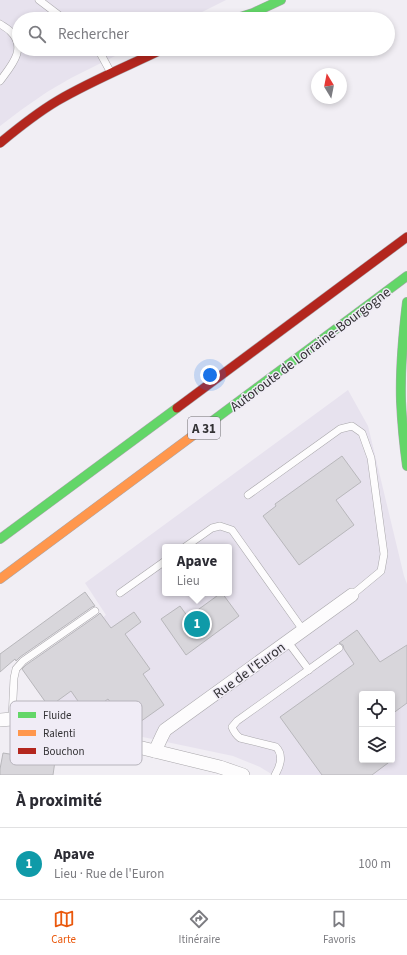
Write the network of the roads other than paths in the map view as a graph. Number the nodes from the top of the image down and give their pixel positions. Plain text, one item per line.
1 (39, 0) edge
2 (281, 0) edge
3 (55, 12) edge
4 (255, 12) edge
5 (0, 24) edge
6 (12, 34) edge
7 (16, 56) edge
8 (102, 56) edge
9 (148, 56) edge
10 (112, 73) junction
11 (0, 81) edge
12 (0, 143) edge
13 (407, 237) edge
14 (407, 276) edge
15 (407, 302) edge
16 (407, 466) edge
17 (248, 494) dead end
18 (0, 539) edge
19 (189, 544) edge
20 (162, 563) edge
21 (0, 579) edge
22 (120, 594) dead end
23 (352, 594) joint
24 (95, 611) dead end
25 (303, 630) junction
26 (288, 642) junction
27 (339, 648) dead end
28 (309, 670) junction
29 (3, 721) edge
30 (142, 748) edge
31 (155, 751) junction
32 (243, 775) edge
33 (275, 775) edge

1 - 3 lane
2 - 4 main road
5 - 6 lane
7 - 11 lane
8 - 10 lane
9 - 10 main road
10 - 12 main road
13 - 18 main road, A 31
14 - 21 main road, Autoroute de Lorraine-Bourgogne / A 31
15 - 16 main road
17 - 23 lane
19 - 25 lane
20 - 22 lane
23 - 25 street, Rue de l'Euron
24 - 29 lane
25 - 26 street, Rue de l'Euron
26 - 28 lane
26 - 31 street, Rue de l'Euron
27 - 28 lane
28 - 33 lane
30 - 31 street
31 - 32 street

